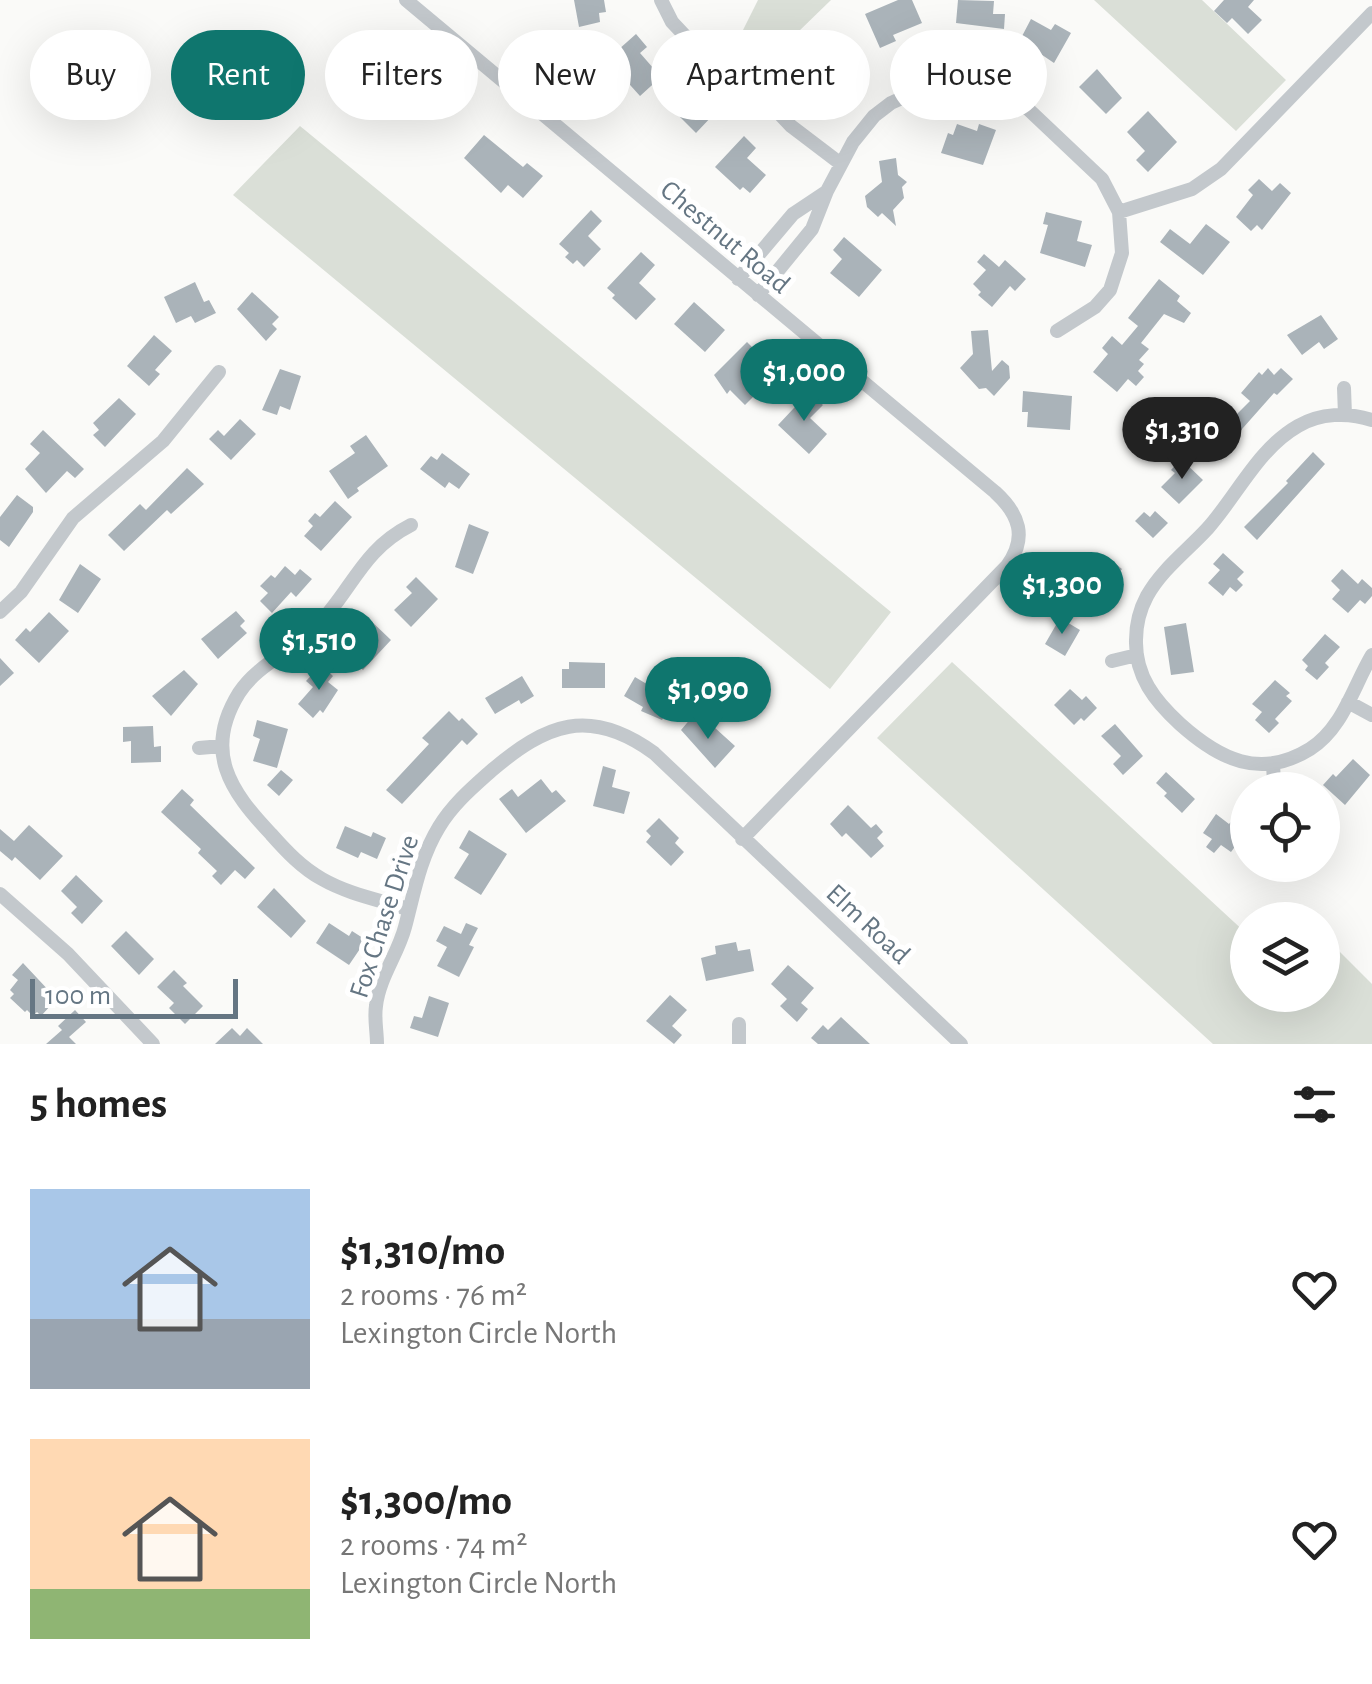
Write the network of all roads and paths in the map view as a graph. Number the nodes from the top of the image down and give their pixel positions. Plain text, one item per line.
1 (406, 0) edge
2 (661, 0) edge
3 (1372, 13) edge
4 (841, 164) junction
5 (826, 191) junction
6 (1119, 212) junction
7 (738, 279) junction
8 (758, 295) junction
9 (1056, 331) dead end
10 (220, 372) dead end
11 (1344, 388) dead end
12 (1345, 415) junction
13 (1372, 420) edge
14 (411, 525) dead end
15 (0, 612) edge
16 (1137, 655) junction
17 (1372, 655) edge
18 (1112, 660) dead end
19 (1348, 702) junction
20 (1372, 715) edge
21 (222, 746) junction
22 (199, 748) dead end
23 (1273, 763) junction
24 (1273, 772) edge
25 (742, 840) junction
26 (0, 894) edge
27 (408, 908) junction
28 (739, 1024) dead end
29 (153, 1044) edge
30 (377, 1044) edge
31 (739, 1044) edge
32 (961, 1044) edge

1 - 7 street, Chestnut Road
2 - 4 street
3 - 6 street
4 - 5 street
4 - 6 street
5 - 7 street
5 - 8 street
6 - 9 street
7 - 8 street, Chestnut Road
8 - 25 street, Chestnut Road
10 - 15 street
11 - 12 street
12 - 13 street
12 - 16 street
14 - 21 street
16 - 18 street
16 - 23 street
17 - 19 street
19 - 20 street
19 - 23 street
21 - 22 street
21 - 27 street
23 - 24 street
25 - 27 street, Fox Chase Drive
25 - 32 street, Elm Road
26 - 29 street
27 - 30 street, Fox Chase Drive
28 - 31 street

